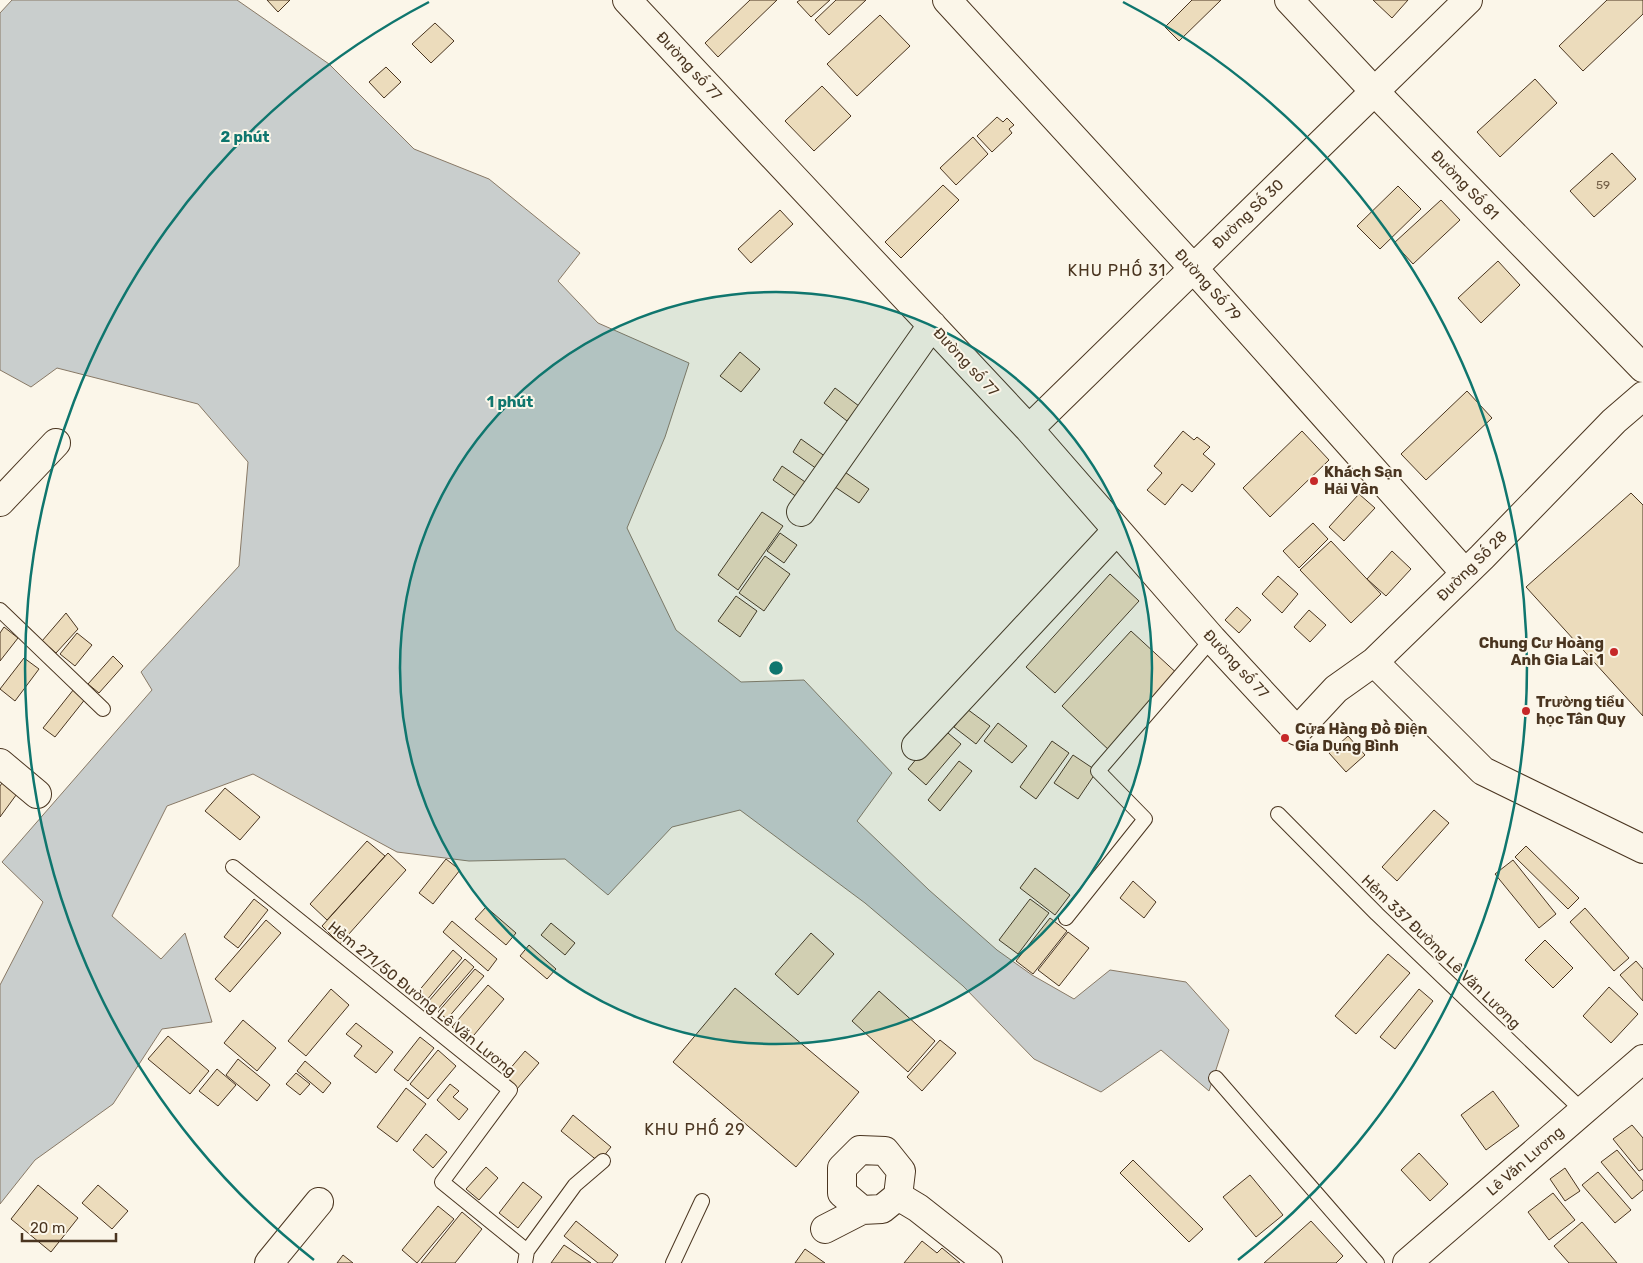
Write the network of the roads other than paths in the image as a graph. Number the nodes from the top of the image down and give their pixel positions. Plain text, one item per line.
1 (627, 0) edge
2 (947, 0) edge
3 (1289, 0) edge
4 (1468, 0) edge
5 (1375, 92) junction
6 (1193, 268) junction
7 (932, 325) junction
8 (1643, 368) edge
9 (1643, 396) edge
10 (1029, 429) junction
11 (56, 443) dead end
12 (0, 502) edge
13 (800, 512) dead end
14 (1117, 530) junction
15 (1465, 573) junction
16 (0, 610) edge
17 (1212, 639) junction
18 (1374, 662) junction
19 (103, 709) dead end
20 (1297, 731) joint
21 (916, 746) dead end
22 (0, 763) edge
23 (37, 794) dead end
24 (1278, 814) dead end
25 (1643, 849) edge
26 (233, 867) dead end
27 (1066, 918) dead end
28 (1643, 1059) edge
29 (1216, 1078) dead end
30 (1584, 1111) junction
31 (603, 1161) dead end
32 (898, 1196) junction
33 (319, 1202) dead end
34 (702, 1202) dead end
35 (862, 1210) junction
36 (825, 1229) dead end
37 (526, 1257) edge
38 (269, 1263) edge
39 (674, 1263) edge
40 (988, 1263) edge
41 (1377, 1263) edge
42 (1407, 1263) edge

1 - 7 street, Đường số 77
2 - 6 street, Đường Số 79
3 - 5 street, Đường Số 81
4 - 5 street, Đường Số 30
5 - 6 street, Đường Số 30
5 - 8 street, Đường Số 81
6 - 10 street, Đường Số 30
6 - 15 street, Đường Số 79
7 - 10 street, Đường số 77
7 - 13 street
9 - 15 street, Đường Số 28
10 - 14 street, Đường số 77
11 - 12 street
14 - 17 street, Đường số 77
14 - 21 street
15 - 18 street, Đường Số 28
16 - 19 lane
17 - 20 street, Đường số 77
17 - 27 lane
18 - 20 street, Đường Số 28
18 - 25 street
22 - 23 street
24 - 30 lane, Hẻm 337 Đường Lê Văn Lương
26 - 37 lane, Hẻm 271/50 Đường Lê Văn Lương
28 - 30 street, Lê Văn Lương
29 - 41 lane
30 - 42 street, Lê Văn Lương
31 - 37 lane
32 - 35 street
32 - 35 street
32 - 40 street
33 - 38 street
34 - 39 lane
35 - 36 street

